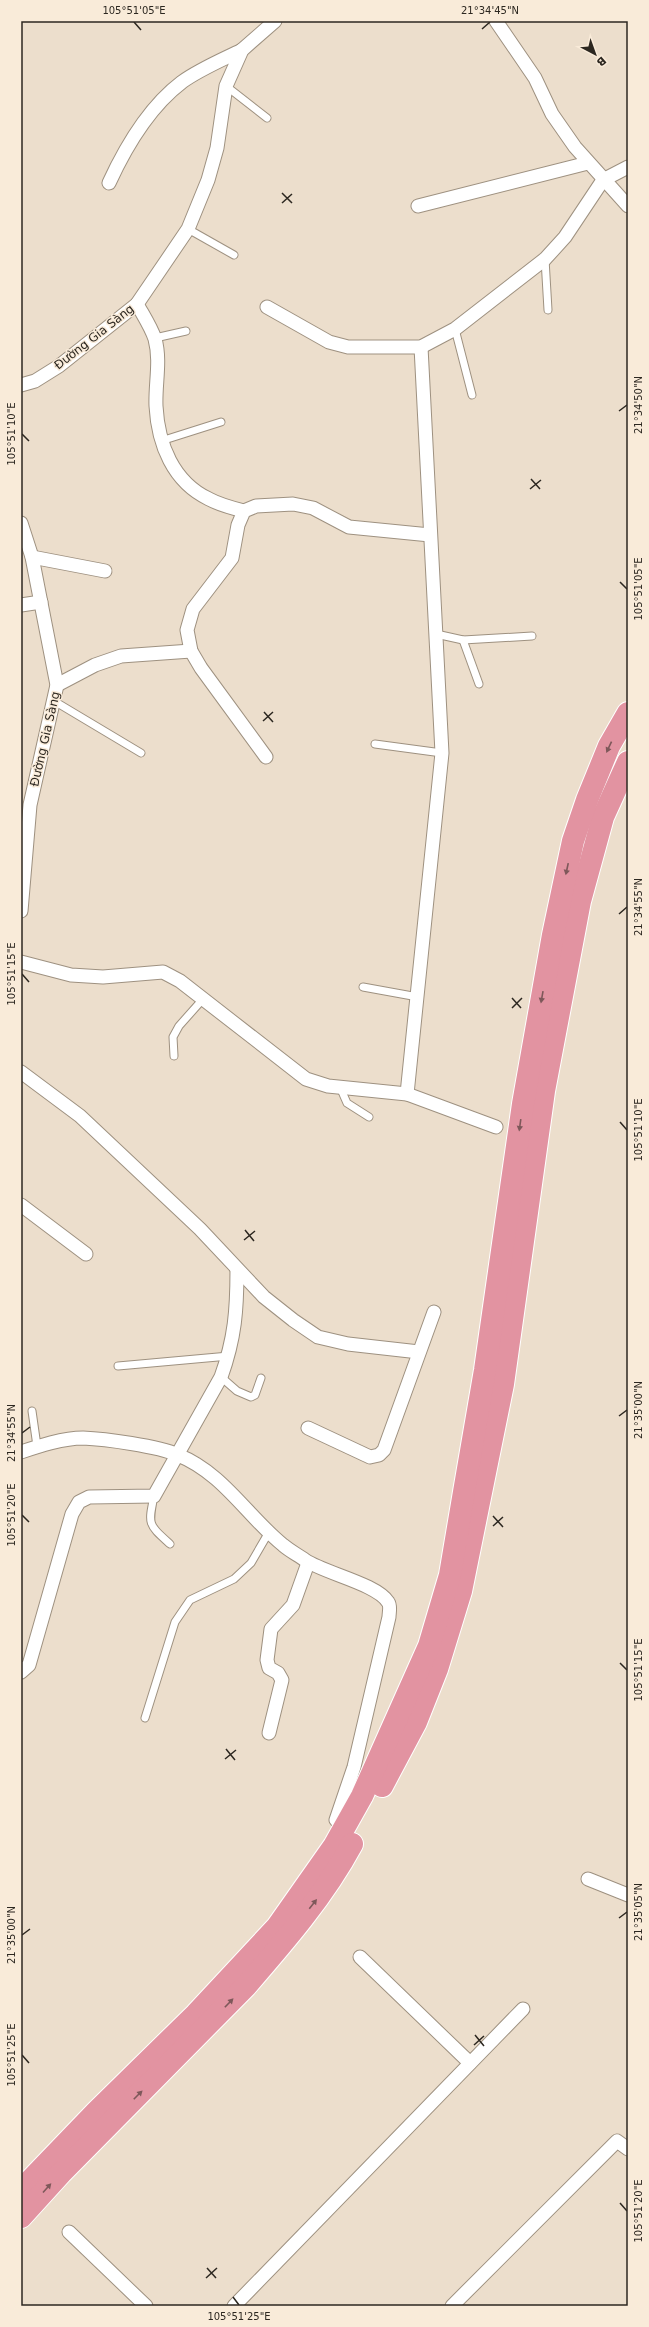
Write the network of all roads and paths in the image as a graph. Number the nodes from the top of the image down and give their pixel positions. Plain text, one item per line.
1 (496, 21) edge
2 (270, 22) edge
3 (242, 50) junction
4 (226, 86) junction
5 (268, 118) dead end
6 (588, 163) junction
7 (628, 167) edge
8 (603, 180) junction
9 (108, 183) dead end
10 (418, 206) dead end
11 (628, 206) edge
12 (188, 229) junction
13 (234, 255) dead end
14 (545, 259) junction
15 (137, 304) junction
16 (267, 307) dead end
17 (548, 310) dead end
18 (455, 329) junction
19 (186, 331) dead end
20 (155, 338) junction
21 (421, 347) junction
22 (21, 385) edge
23 (472, 395) dead end
24 (221, 422) dead end
25 (161, 441) junction
26 (244, 511) junction
27 (21, 523) edge
28 (430, 535) junction
29 (32, 557) junction
30 (105, 571) dead end
31 (41, 602) junction
32 (21, 604) edge
33 (436, 634) junction
34 (532, 636) dead end
35 (463, 640) junction
36 (191, 651) junction
37 (479, 684) dead end
38 (57, 685) junction
39 (54, 701) junction
40 (628, 713) edge
41 (375, 744) dead end
42 (141, 753) dead end
43 (442, 753) junction
44 (266, 757) dead end
45 (628, 762) edge
46 (21, 911) edge
47 (21, 962) edge
48 (363, 987) dead end
49 (418, 997) junction
50 (203, 1000) junction
51 (174, 1056) dead end
52 (21, 1072) edge
53 (340, 1087) junction
54 (408, 1094) junction
55 (369, 1117) dead end
56 (496, 1127) dead end
57 (21, 1205) edge
58 (86, 1254) dead end
59 (237, 1269) junction
60 (434, 1312) dead end
61 (419, 1352) junction
62 (229, 1356) junction
63 (118, 1366) dead end
64 (221, 1377) junction
65 (261, 1378) dead end
66 (32, 1411) dead end
67 (308, 1428) dead end
68 (37, 1446) junction
69 (21, 1452) edge
70 (178, 1454) junction
71 (154, 1496) junction
72 (269, 1532) junction
73 (170, 1544) dead end
74 (308, 1563) junction
75 (21, 1672) edge
76 (145, 1718) dead end
77 (268, 1733) dead end
78 (336, 1820) dead end
79 (588, 1879) dead end
80 (628, 1895) edge
81 (360, 1957) dead end
82 (523, 2009) dead end
83 (470, 2064) junction
84 (628, 2149) edge
85 (21, 2190) edge
86 (21, 2217) edge
87 (69, 2232) dead end
88 (146, 2306) edge
89 (234, 2306) edge
90 (452, 2306) edge

1 - 6 street
2 - 3 street, Đường Gia Sàng
3 - 4 street, Đường Gia Sàng
3 - 9 street
4 - 5 lane
4 - 12 street, Đường Gia Sàng
6 - 8 street
6 - 10 street
7 - 8 street
8 - 11 street
8 - 14 street
12 - 13 lane
12 - 15 street, Đường Gia Sàng
14 - 17 lane
14 - 18 street
15 - 20 street
15 - 22 street, Đường Gia Sàng
16 - 21 street
18 - 21 street
18 - 23 lane
19 - 20 lane
20 - 25 street
21 - 28 street
24 - 25 lane
25 - 26 street
26 - 28 street
26 - 36 street
27 - 29 street, Đường Gia Sàng
28 - 33 street
29 - 30 street
29 - 31 street, Đường Gia Sàng
31 - 32 street
31 - 38 street, Đường Gia Sàng
33 - 35 lane
33 - 43 street
34 - 35 lane
35 - 37 lane
36 - 38 street
36 - 44 street
38 - 39 street, Đường Gia Sàng
39 - 42 lane
39 - 46 street, Đường Gia Sàng
40 -> 85 highway
41 - 43 lane
43 - 49 street
86 -> 45 highway
47 - 50 street
48 - 49 lane
49 - 54 street
50 - 51 lane
50 - 53 street
52 - 59 street
53 - 54 street
53 - 55 lane
54 - 56 street
57 - 58 street
59 - 61 street
59 - 62 street
60 - 61 street
61 - 67 street
62 - 63 lane
62 - 64 street
64 - 65 lane
64 - 70 street
66 - 68 lane
68 - 69 street
68 - 70 street
70 - 71 street
70 - 72 street
71 - 73 lane
71 - 75 street
72 - 74 street
72 - 76 lane
74 - 77 street
74 - 78 street
79 - 80 street
81 - 83 street
82 - 83 street
83 - 89 street
84 - 90 street
87 - 88 street

